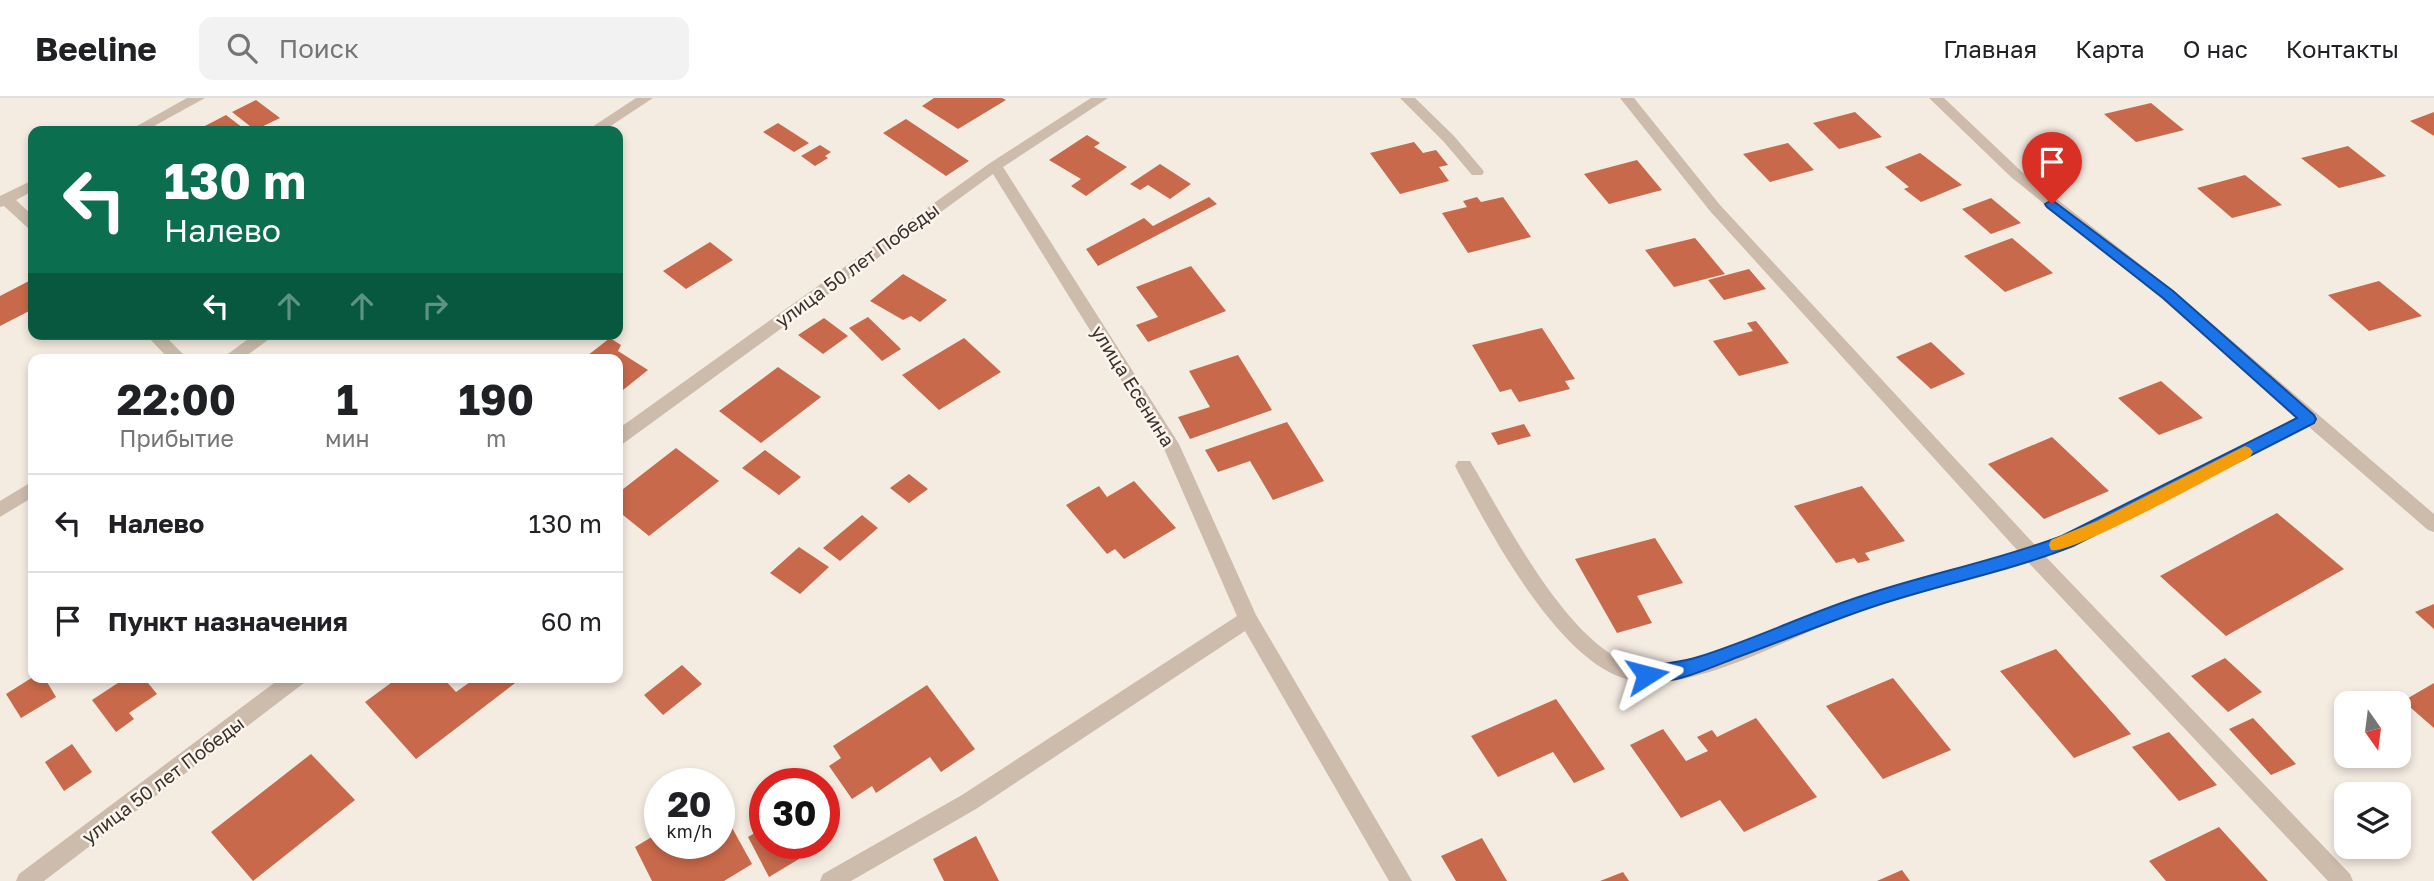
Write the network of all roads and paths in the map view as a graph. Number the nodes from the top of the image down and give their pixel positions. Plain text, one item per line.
1 (198, 98) edge
2 (646, 98) edge
3 (1101, 98) edge
4 (1407, 98) edge
5 (1627, 98) edge
6 (1936, 98) edge
7 (145, 126) edge
8 (601, 126) edge
9 (995, 166) junction
10 (1477, 172) dead end
11 (28, 187) edge
12 (3, 200) edge
13 (28, 220) edge
14 (159, 340) edge
15 (259, 340) edge
16 (175, 354) edge
17 (237, 354) edge
18 (2309, 419) junction
19 (623, 434) edge
20 (1464, 466) dead end
21 (28, 491) edge
22 (0, 510) edge
23 (2434, 525) edge
24 (2032, 555) junction
25 (1248, 619) junction
26 (289, 683) edge
27 (27, 881) edge
28 (831, 881) edge
29 (1401, 881) edge
30 (2342, 881) edge

1 - 7 street
2 - 8 street
3 - 9 street, улица 50 лет Победы
4 - 10 street
5 - 24 street
6 - 18 street
9 - 19 street, улица 50 лет Победы
9 - 25 street, улица Есенина
11 - 12 street
12 - 13 street
14 - 16 street
15 - 17 street
18 - 23 street
18 - 24 street
20 - 24 street
21 - 22 street
24 - 30 street
25 - 28 street
25 - 29 street, улица Есенина
26 - 27 street, улица 50 лет Победы

